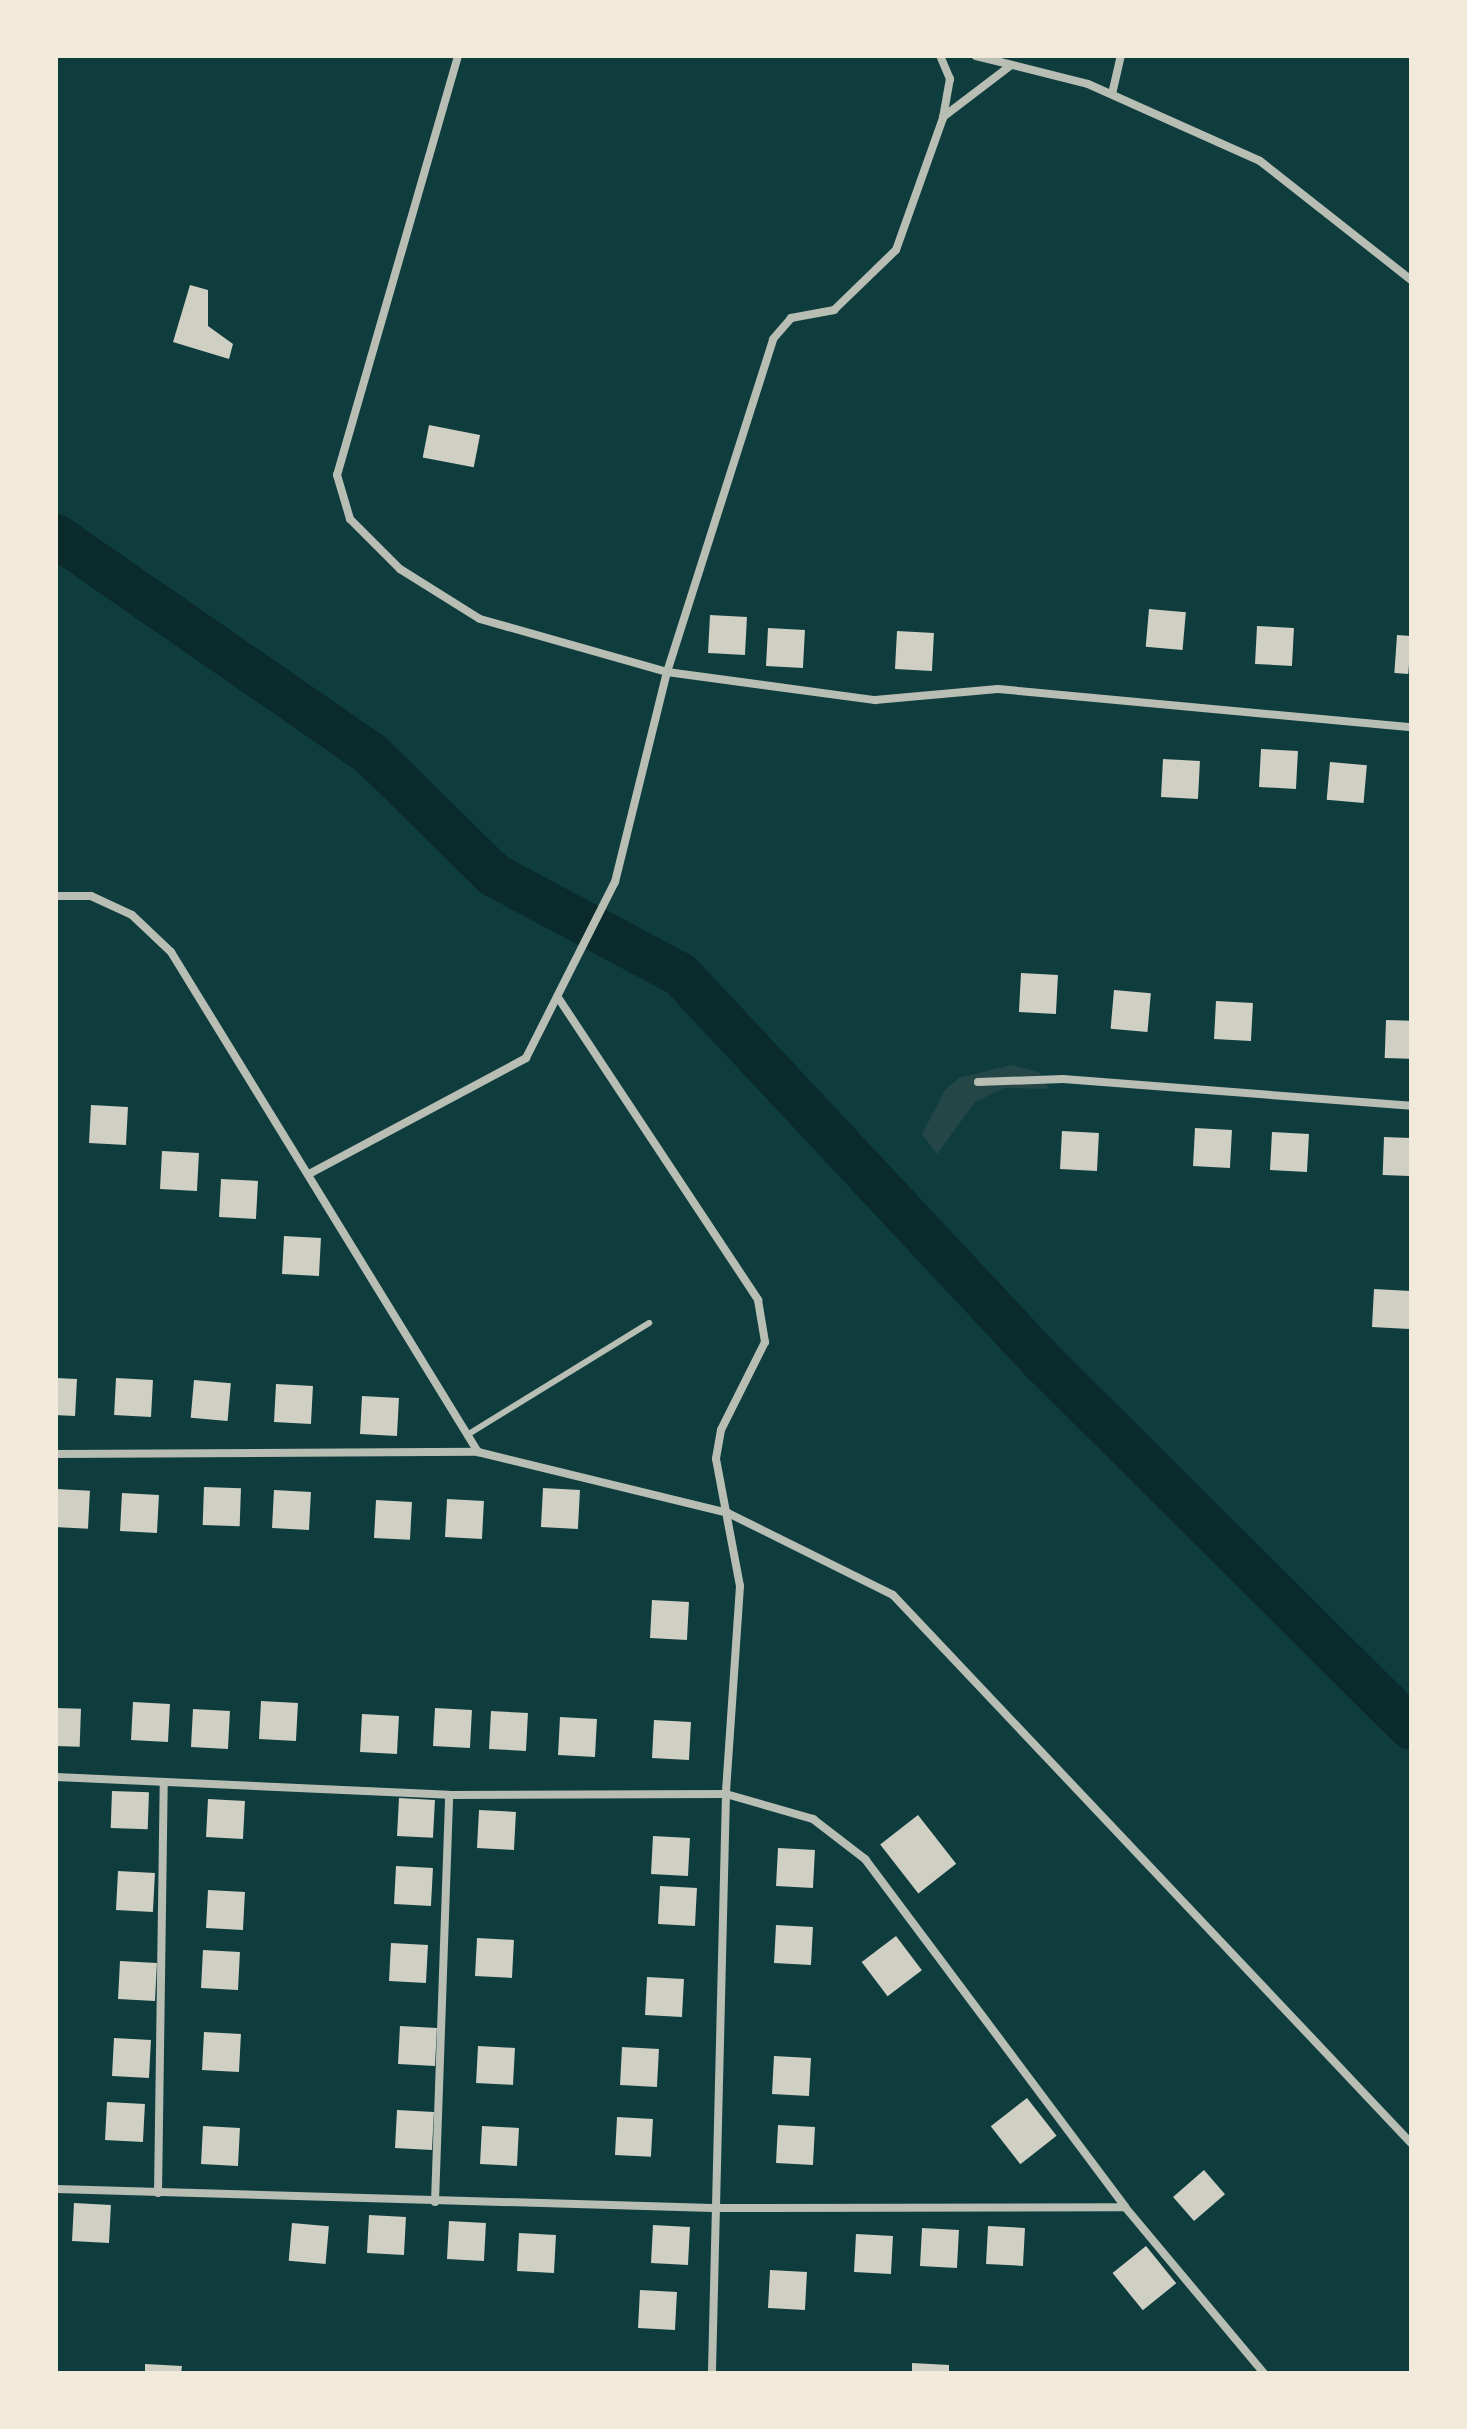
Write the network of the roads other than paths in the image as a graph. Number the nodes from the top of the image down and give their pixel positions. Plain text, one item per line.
1 (458, 56) edge
2 (940, 56) edge
3 (976, 56) edge
4 (1121, 56) edge
5 (1010, 66) junction
6 (1112, 94) junction
7 (943, 118) junction
8 (1411, 280) edge
9 (667, 672) junction
10 (1411, 727) edge
11 (56, 896) edge
12 (559, 999) junction
13 (978, 1082) dead end
14 (1411, 1106) edge
15 (309, 1174) junction
16 (649, 1323) dead end
17 (467, 1435) junction
18 (478, 1452) junction
19 (56, 1454) edge
20 (728, 1513) junction
21 (56, 1777) edge
22 (164, 1782) junction
23 (726, 1794) junction
24 (449, 1795) junction
25 (1411, 2143) edge
26 (56, 2189) edge
27 (158, 2193) junction
28 (435, 2202) junction
29 (1125, 2207) junction
30 (713, 2208) junction
31 (712, 2373) edge
32 (1264, 2373) edge

1 - 9 street
2 - 7 street
3 - 5 street
4 - 6 street
5 - 6 street
5 - 7 street
6 - 8 street
7 - 9 street
9 - 10 street
9 - 12 street
11 - 15 street
12 - 15 street
12 - 20 street
13 - 14 street
15 - 17 street
16 - 17 lane
17 - 18 street
18 - 19 street
18 - 20 street
20 - 23 street
20 - 25 street
21 - 22 street
22 - 24 street
22 - 27 street
23 - 24 street
23 - 29 street
23 - 30 street
24 - 28 street
26 - 27 street
27 - 28 street
28 - 30 street
29 - 30 street
29 - 32 street
30 - 31 street

